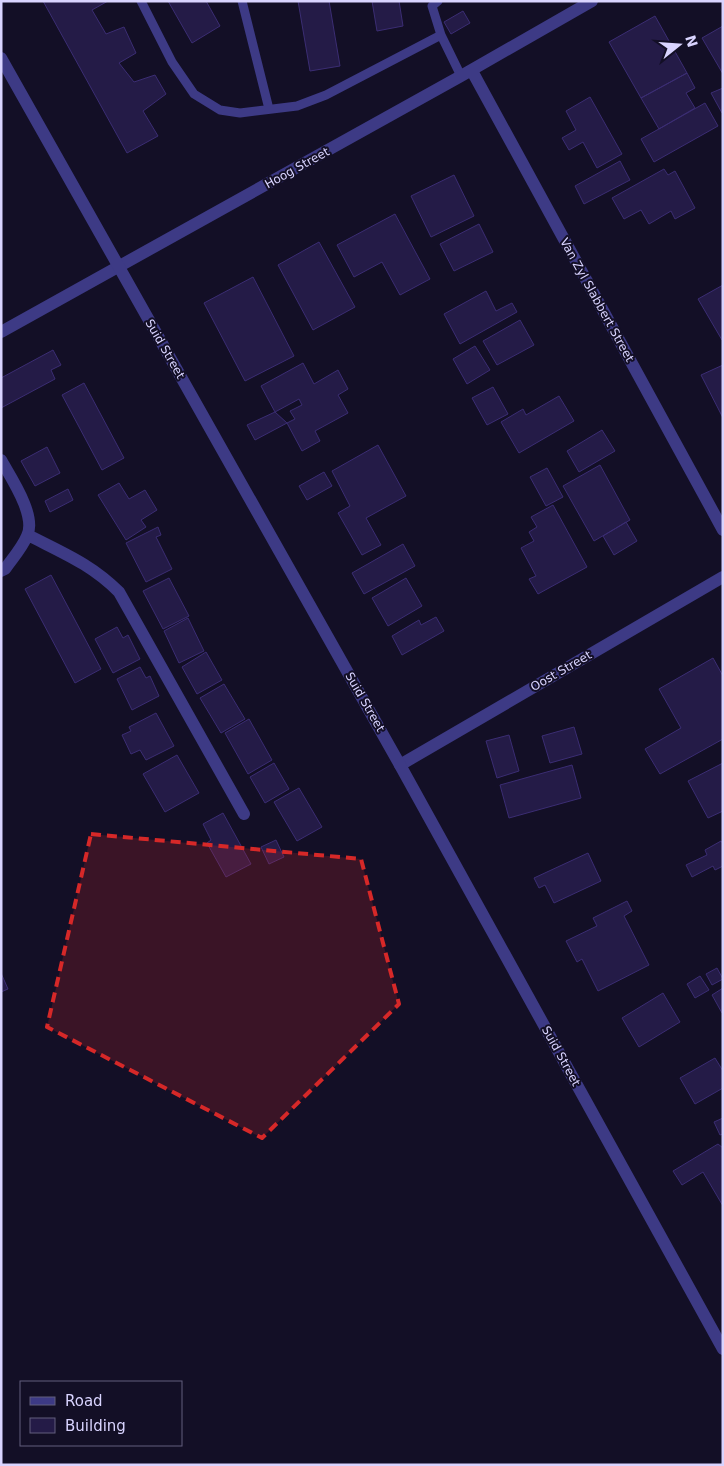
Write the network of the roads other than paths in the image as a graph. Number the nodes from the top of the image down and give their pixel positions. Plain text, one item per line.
1 (141, 1) edge
2 (242, 1) edge
3 (592, 1) edge
4 (433, 3) edge
5 (441, 35) junction
6 (1, 58) edge
7 (466, 74) junction
8 (269, 109) junction
9 (119, 268) junction
10 (1, 332) edge
11 (1, 460) edge
12 (723, 530) edge
13 (28, 535) junction
14 (1, 571) edge
15 (723, 577) edge
16 (400, 765) junction
17 (244, 814) dead end
18 (723, 1349) edge

1 - 8 lane
2 - 8 lane
3 - 7 street, Hoog Street
4 - 5 lane
5 - 7 lane
5 - 8 lane
6 - 9 street, Suid Street
7 - 9 street, Hoog Street
7 - 12 street, Van Zyl Slabbert Street
9 - 10 street, Hoog Street
9 - 16 street, Suid Street
11 - 13 street
13 - 14 street
13 - 17 street
15 - 16 street, Oost Street
16 - 18 street, Suid Street

